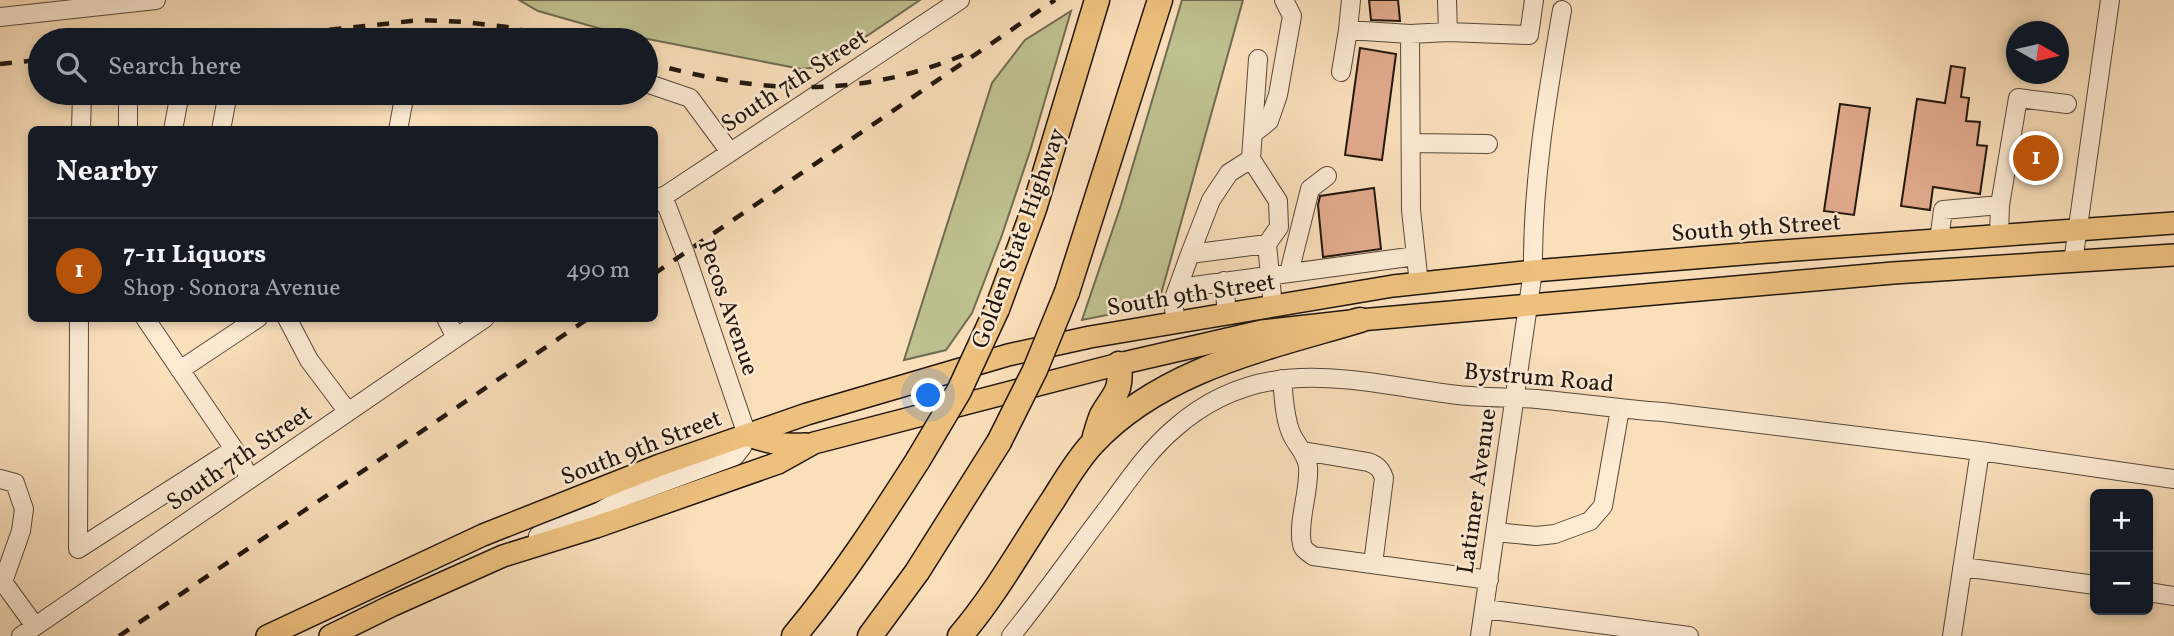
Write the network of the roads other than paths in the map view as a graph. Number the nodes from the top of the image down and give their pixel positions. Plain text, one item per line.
1 (156, 0) edge
2 (960, 0) edge
3 (1097, 0) edge
4 (1160, 0) edge
5 (1284, 0) edge
6 (1351, 0) edge
7 (1447, 0) edge
8 (1534, 0) edge
9 (2110, 0) edge
10 (81, 4) edge
11 (1562, 10) dead end
12 (0, 17) edge
13 (1348, 30) junction
14 (1448, 32) junction
15 (1410, 34) junction
16 (1258, 59) dead end
17 (1341, 72) dead end
18 (658, 87) edge
19 (2067, 104) dead end
20 (82, 105) edge
21 (128, 105) edge
22 (178, 105) edge
23 (226, 105) edge
24 (403, 105) edge
25 (81, 126) edge
26 (128, 126) edge
27 (174, 126) edge
28 (222, 126) edge
29 (399, 126) edge
30 (1254, 133) junction
31 (1411, 143) junction
32 (1488, 144) dead end
33 (730, 152) junction
34 (1251, 159) junction
35 (1327, 176) dead end
36 (659, 200) edge
37 (2000, 205) junction
38 (2174, 223) edge
39 (2079, 229) junction
40 (1999, 236) junction
41 (1940, 240) junction
42 (1267, 244) junction
43 (1190, 254) junction
44 (2174, 255) edge
45 (1416, 256) junction
46 (2073, 262) junction
47 (1533, 271) junction
48 (1289, 273) junction
49 (1271, 275) junction
50 (1224, 281) junction
51 (1419, 284) junction
52 (1178, 288) junction
53 (1527, 305) junction
54 (1273, 307) junction
55 (1227, 315) junction
56 (1360, 320) junction
57 (79, 322) edge
58 (148, 322) edge
59 (251, 322) edge
60 (289, 322) edge
61 (448, 322) edge
62 (479, 322) edge
63 (1176, 323) junction
64 (1090, 337) junction
65 (456, 338) junction
66 (1119, 364) junction
67 (180, 370) junction
68 (1282, 379) junction
69 (1514, 398) junction
70 (1620, 410) junction
71 (348, 412) junction
72 (747, 435) junction
73 (814, 443) junction
74 (1092, 444) junction
75 (234, 449) junction
76 (1303, 451) junction
77 (1980, 451) junction
78 (0, 479) edge
79 (250, 479) junction
80 (2174, 479) edge
81 (1495, 532) junction
82 (503, 556) junction
83 (1373, 564) junction
84 (1963, 568) junction
85 (1489, 580) junction
86 (1, 583) edge
87 (2090, 584) edge
88 (2153, 593) edge
89 (2174, 596) edge
90 (1485, 609) junction
91 (28, 631) edge
92 (281, 633) edge
93 (330, 636) edge
94 (794, 636) edge
95 (870, 636) edge
96 (960, 636) edge
97 (1011, 636) edge
98 (1480, 636) edge
99 (1689, 636) edge
100 (1952, 636) edge

1 - 10 street
2 - 33 street, South 7th Street
3 - 94 highway, Golden State Highway, bridge
4 - 95 highway, bridge
5 - 30 street
6 - 13 street
7 - 14 street
8 - 14 street
9 - 39 street
10 - 12 street
11 - 47 street, Latimer Avenue
13 - 15 street
13 - 17 street
14 - 15 street
15 - 31 street
16 - 30 street
18 - 33 street
19 - 37 street
20 - 25 street
21 - 26 street
22 - 27 street
23 - 28 street
24 - 29 street
30 - 34 street
31 - 32 street
31 - 45 street
33 - 36 street, South 7th Street
34 - 42 street
34 - 43 street
35 - 48 street
36 - 72 street, Pecos Avenue
37 - 40 street
37 - 41 street
38 - 39 main road, South 9th Street
39 - 40 main road, South 9th Street
39 - 46 street
40 - 41 main road, South 9th Street
41 - 47 main road, South 9th Street
42 - 43 street
42 - 49 street
43 - 52 street
44 - 46 main road, South 9th Street
45 - 48 street
45 - 51 street
46 - 53 main road, South 9th Street
47 - 51 main road, South 9th Street
47 - 53 street, Latimer Avenue
48 - 49 street
49 - 50 street
49 - 54 street
50 - 52 street
50 - 55 street
51 - 54 main road, South 9th Street
52 - 63 street
53 - 56 main road, South 9th Street
53 - 69 street, Latimer Avenue
54 - 55 main road, South 9th Street
55 - 63 main road, South 9th Street
56 - 66 main road, South 9th Street
56 - 74 highway
57 - 75 street
58 - 67 street
59 - 67 street
60 - 71 street
61 - 65 street
62 - 65 street, South 7th Street
63 - 64 main road, South 9th Street
64 - 66 main road
64 - 72 main road, South 9th Street
65 - 71 street, South 7th Street
66 - 73 main road, South 9th Street
66 - 74 highway
67 - 75 street
68 - 69 street, Bystrum Road
68 - 76 street
68 - 97 street, Bystrum Road
69 - 70 street, Bystrum Road
69 - 81 street, Latimer Avenue
70 - 77 street, Bystrum Road
70 - 81 street
71 - 79 street, South 7th Street
72 - 73 main road
72 - 82 street
72 - 92 main road, South 9th Street
73 - 82 main road, South 9th Street
74 - 96 highway
75 - 79 street
76 - 83 street
76 - 83 street
77 - 80 street, Bystrum Road
77 - 84 street
78 - 86 street
79 - 91 street, South 7th Street
81 - 85 street, Latimer Avenue
82 - 93 main road, South 9th Street
83 - 85 street
84 - 87 street
84 - 100 street
85 - 90 street, Latimer Avenue
86 - 91 street
88 - 89 street
90 - 98 street, Latimer Avenue
90 - 99 street

